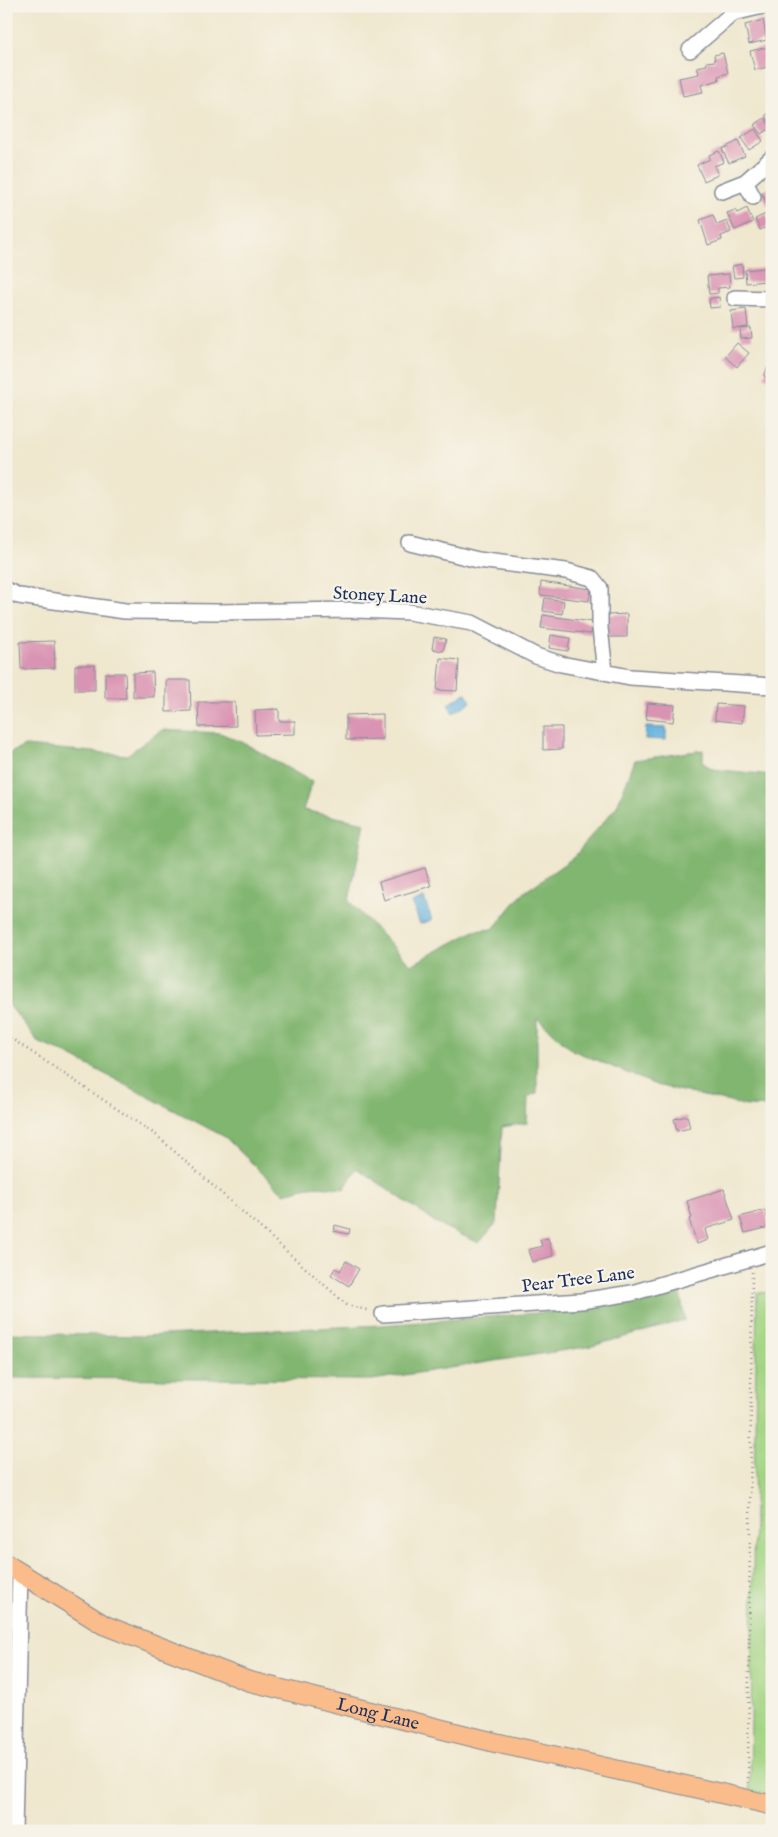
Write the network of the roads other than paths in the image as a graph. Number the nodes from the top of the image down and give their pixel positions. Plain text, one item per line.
1 (762, 6) edge
2 (690, 50) dead end
3 (772, 158) edge
4 (746, 182) junction
5 (722, 191) dead end
6 (753, 197) dead end
7 (735, 298) dead end
8 (771, 303) edge
9 (410, 543) dead end
10 (6, 590) edge
11 (605, 672) junction
12 (772, 686) edge
13 (772, 1252) edge
14 (384, 1314) road end
15 (13, 1568) edge
16 (772, 1805) edge
17 (14, 1831) edge

1 - 2 street
3 - 4 street
4 - 5 street
4 - 6 street
7 - 8 street
9 - 11 street
10 - 11 street, Stoney Lane
11 - 12 street, Stoney Lane
13 - 14 street, Pear Tree Lane
15 - 16 main road, Long Lane
15 - 17 street

